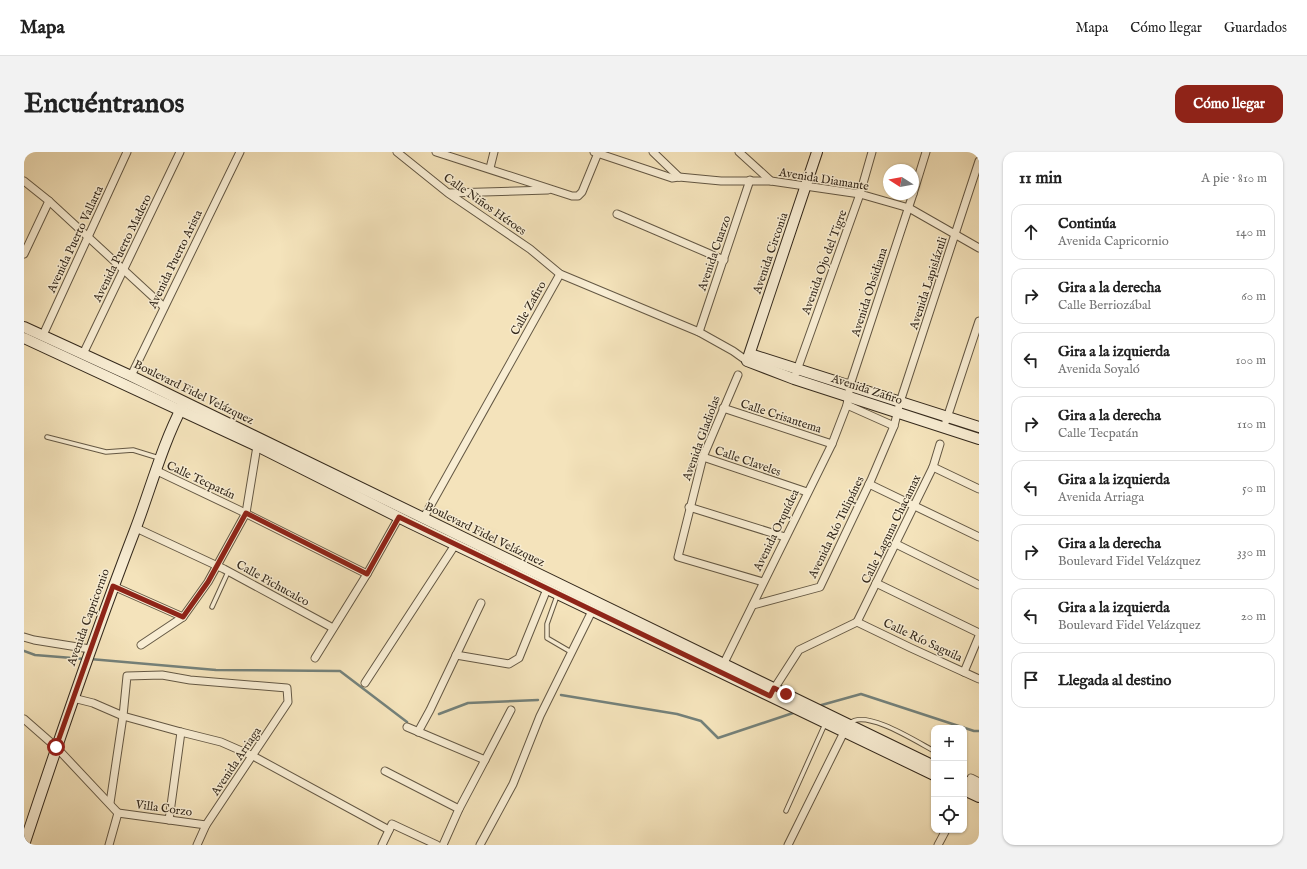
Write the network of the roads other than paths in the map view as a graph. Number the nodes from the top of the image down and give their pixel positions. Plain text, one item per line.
1 (127, 152) edge
2 (180, 152) edge
3 (240, 152) edge
4 (397, 152) edge
5 (436, 152) edge
6 (494, 152) edge
7 (653, 152) edge
8 (738, 152) edge
9 (817, 152) edge
10 (872, 152) edge
11 (926, 152) edge
12 (596, 153) edge
13 (979, 161) edge
14 (490, 168) junction
15 (919, 175) edge
16 (679, 177) junction
17 (750, 180) junction
18 (771, 181) junction
19 (24, 182) edge
20 (806, 187) junction
21 (553, 190) junction
22 (448, 193) junction
23 (860, 194) junction
24 (911, 200) edge
25 (48, 201) junction
26 (908, 208) junction
27 (617, 214) dead end
28 (956, 234) junction
29 (87, 237) junction
30 (979, 248) edge
31 (24, 254) edge
32 (724, 260) junction
33 (124, 271) junction
34 (560, 274) junction
35 (164, 307) junction
36 (979, 320) edge
37 (24, 326) edge
38 (699, 332) junction
39 (43, 335) junction
40 (24, 338) edge
41 (83, 354) junction
42 (748, 358) junction
43 (796, 374) junction
44 (738, 375) dead end
45 (131, 376) junction
46 (850, 385) junction
47 (847, 400) junction
48 (182, 406) junction
49 (723, 408) junction
50 (899, 408) junction
51 (947, 417) junction
52 (894, 426) junction
53 (943, 427) junction
54 (979, 427) edge
55 (47, 437) dead end
56 (979, 439) edge
57 (832, 444) junction
58 (940, 444) dead end
59 (257, 446) junction
60 (703, 457) junction
61 (159, 458) junction
62 (933, 467) junction
63 (155, 470) junction
64 (869, 484) junction
65 (979, 490) edge
66 (807, 492) junction
67 (915, 505) junction
68 (689, 507) junction
69 (246, 513) junction
70 (399, 517) junction
71 (424, 519) junction
72 (136, 528) junction
73 (785, 537) junction
74 (979, 537) edge
75 (896, 544) junction
76 (455, 545) junction
77 (216, 566) junction
78 (229, 571) junction
79 (367, 574) junction
80 (533, 577) junction
81 (763, 582) junction
82 (876, 583) junction
83 (979, 585) edge
84 (113, 586) junction
85 (547, 589) junction
86 (558, 594) junction
87 (481, 603) dead end
88 (753, 605) junction
89 (212, 607) dead end
90 (592, 611) junction
91 (183, 617) junction
92 (857, 622) junction
93 (333, 628) junction
94 (979, 633) edge
95 (979, 636) edge
96 (24, 637) edge
97 (142, 645) dead end
98 (90, 651) junction
99 (572, 652) junction
100 (456, 655) junction
101 (315, 658) dead end
102 (722, 668) junction
103 (964, 672) junction
104 (979, 679) edge
105 (365, 682) dead end
106 (772, 692) junction
107 (73, 698) junction
108 (511, 710) dead end
109 (813, 712) junction
110 (124, 716) junction
111 (24, 719) edge
112 (826, 722) junction
113 (407, 727) dead end
114 (846, 728) junction
115 (181, 732) junction
116 (418, 732) junction
117 (56, 747) junction
118 (931, 750) edge
119 (253, 756) junction
120 (485, 760) junction
121 (931, 765) edge
122 (385, 771) dead end
123 (931, 773) edge
124 (967, 786) edge
125 (979, 788) edge
126 (979, 797) edge
127 (110, 803) junction
128 (460, 809) junction
129 (786, 811) dead end
130 (118, 813) junction
131 (168, 820) junction
132 (206, 825) junction
133 (391, 827) junction
134 (944, 833) edge
135 (26, 844) edge
136 (109, 845) edge
137 (197, 845) edge
138 (382, 845) edge
139 (437, 845) edge
140 (443, 845) edge
141 (480, 845) edge
142 (788, 845) edge
143 (938, 845) edge

1 - 29 street, Avenida Puerto Vallarta
2 - 33 street, Avenida Puerto Madero
3 - 35 street, Avenida Puerto Arista
4 - 22 street, Calle Niños Héroes
5 - 14 street
6 - 14 street
7 - 16 street
8 - 18 street
9 - 20 main road, Avenida Circonia
10 - 23 street, Avenida Ojo del Tigre
11 - 15 street, Avenida Obsidiana
12 - 16 street, Avenida Diamante
12 - 21 street
13 - 28 street, Avenida Lapislázuli
14 - 21 street
16 - 17 street, Avenida Diamante
17 - 18 street, Avenida Diamante
17 - 32 street, Avenida Cuarzo
18 - 20 street, Avenida Diamante
19 - 25 street
20 - 23 street, Avenida Diamante
20 - 42 main road, Avenida Circonia
21 - 22 street
22 - 34 street, Calle Niños Héroes
23 - 26 street, Avenida Diamante
23 - 43 street, Avenida Ojo del Tigre
24 - 26 street, Avenida Obsidiana
25 - 29 street
25 - 31 street
26 - 28 street, Avenida Diamante
26 - 46 street, Avenida Obsidiana
27 - 32 street
28 - 30 street, Avenida Diamante
28 - 50 street, Avenida Lapislázuli
29 - 33 street
29 - 39 street, Avenida Puerto Vallarta
32 - 38 street, Avenida Cuarzo
33 - 35 street
33 - 41 street, Avenida Puerto Madero
34 - 38 street, Calle Zafiro
34 - 71 street, Calle Zafiro
35 - 45 street, Avenida Puerto Arista
36 - 51 street
37 - 39 main road, Boulevard Fidel Velázquez
38 - 42 street, Calle Zafiro
39 - 41 main road, Boulevard Fidel Velázquez
40 - 48 main road, Boulevard Fidel Velázquez
41 - 45 main road, Boulevard Fidel Velázquez
42 - 43 main road, Avenida Zafiro
43 - 46 main road
43 - 47 main road, Avenida Zafiro
44 - 49 street, Avenida Gladiolas
45 - 48 main road, Boulevard Fidel Velázquez
46 - 47 street, Avenida Obsidiana
46 - 50 main road
47 - 50 main road, Avenida Zafiro
47 - 52 street
47 - 57 street, Avenida Orquídea
48 - 59 main road, Boulevard Fidel Velázquez
48 - 61 main road, Avenida Capricornio
48 - 71 main road, Boulevard Fidel Velázquez
49 - 57 street, Calle Crisantema
49 - 60 street, Avenida Gladiolas
50 - 51 main road
50 - 52 street, Avenida Río Tulipánes
50 - 53 main road, Avenida Zafiro
51 - 53 street
51 - 54 main road
52 - 64 street, Avenida Río Tulipánes
53 - 56 main road, Avenida Zafiro
55 - 61 lane
57 - 66 street, Avenida Orquídea
58 - 62 street, Calle Laguna Chacamax
59 - 69 street
59 - 70 main road, Boulevard Fidel Velázquez
60 - 66 street, Calle Claveles
60 - 68 street, Avenida Gladiolas
61 - 63 main road, Avenida Capricornio
62 - 65 street
62 - 67 street, Calle Laguna Chacamax
63 - 69 street, Calle Tecpatán
63 - 72 main road, Avenida Capricornio
64 - 67 street
64 - 88 street, Avenida Río Tulipánes
66 - 73 street, Avenida Orquídea
67 - 74 street
67 - 75 street, Calle Laguna Chacamax
68 - 73 street
68 - 81 street, Avenida Gladiolas
69 - 77 street
69 - 79 street, Calle Tecpatán
70 - 76 main road, Boulevard Fidel Velázquez
70 - 79 street
71 - 80 main road, Boulevard Fidel Velázquez
72 - 77 street, Calle Pichucalco
72 - 84 main road, Avenida Capricornio
73 - 81 street, Avenida Orquídea
75 - 82 street, Calle Laguna Chacamax
75 - 83 street
76 - 80 main road, Boulevard Fidel Velázquez
76 - 105 street
77 - 78 street, Calle Pichucalco
77 - 91 street
78 - 89 lane
78 - 93 street, Calle Pichucalco
79 - 93 street
80 - 85 main road, Boulevard Fidel Velázquez
80 - 102 main road, Boulevard Fidel Velázquez
81 - 88 street, Avenida Orquídea
82 - 92 street, Calle Laguna Chacamax
82 - 94 street
84 - 91 street
84 - 98 main road, Avenida Capricornio
85 - 86 main road, Boulevard Fidel Velázquez
85 - 100 street
86 - 90 main road, Boulevard Fidel Velázquez
86 - 99 lane
87 - 100 street
88 - 102 street, Avenida Orquídea
90 - 99 street
90 - 102 main road, Boulevard Fidel Velázquez
91 - 97 street
92 - 103 street, Calle Río Saguila
92 - 106 street
93 - 101 street
95 - 103 street
96 - 98 street
98 - 107 main road, Avenida Capricornio
99 - 141 street
100 - 116 street
102 - 106 main road, Boulevard Fidel Velázquez
103 - 104 street, Calle Río Saguila
106 - 109 main road, Boulevard Fidel Velázquez
107 - 110 street
107 - 117 main road, Avenida Capricornio
108 - 120 street
109 - 112 main road, Boulevard Fidel Velázquez
109 - 114 main road, Boulevard Fidel Velázquez
110 - 115 street
110 - 119 street, Avenida Arriaga
110 - 127 street
111 - 117 street
112 - 114 main road, Boulevard Fidel Velázquez
112 - 129 lane
113 - 116 street
114 - 118 lane
114 - 121 main road, Boulevard Fidel Velázquez
114 - 123 main road, Boulevard Fidel Velázquez
114 - 142 street
115 - 119 street
115 - 131 street
116 - 120 street
117 - 127 street
117 - 135 main road, Avenida Capricornio
119 - 132 street, Avenida Arriaga
119 - 133 street
120 - 128 street
122 - 128 street
124 - 125 main road
124 - 126 main road
127 - 130 street
128 - 140 street
130 - 131 street, Villa Corzo
130 - 136 street
131 - 132 street, Villa Corzo
132 - 137 street, Avenida Arriaga
133 - 138 street
133 - 139 street
134 - 143 street

